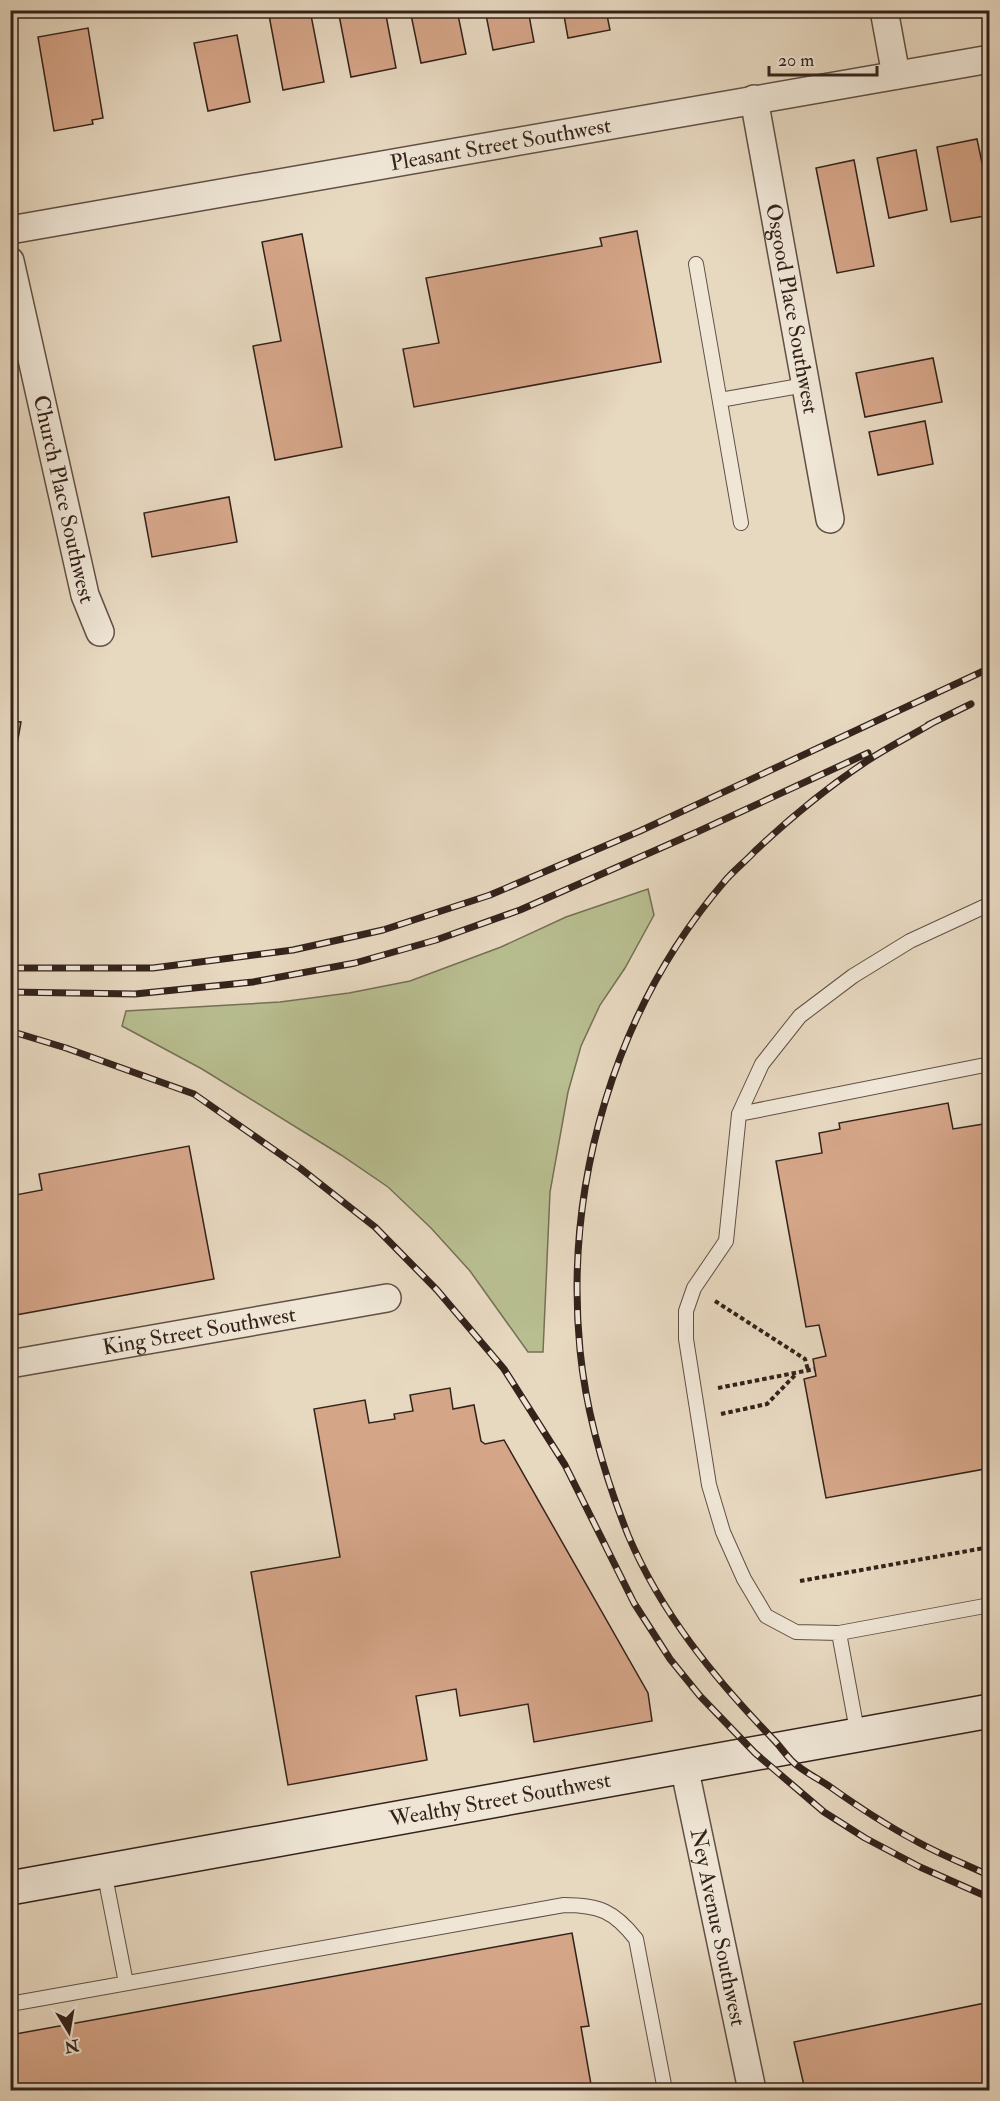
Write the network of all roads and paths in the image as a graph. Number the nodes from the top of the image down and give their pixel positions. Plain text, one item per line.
1 (884, 10) edge
2 (990, 59) edge
3 (896, 75) junction
4 (754, 99) junction
5 (10, 230) edge
6 (10, 261) edge
7 (696, 264) dead end
8 (805, 385) junction
9 (720, 400) junction
10 (830, 519) dead end
11 (741, 523) dead end
12 (99, 632) dead end
13 (990, 904) edge
14 (990, 1064) edge
15 (739, 1113) junction
16 (694, 1288) junction
17 (387, 1298) dead end
18 (10, 1364) edge
19 (814, 1369) dead end
20 (808, 1370) junction
21 (797, 1372) junction
22 (693, 1393) junction
23 (697, 1419) junction
24 (990, 1547) edge
25 (800, 1581) dead end
26 (990, 1605) edge
27 (839, 1633) junction
28 (990, 1711) edge
29 (858, 1736) junction
30 (684, 1766) junction
31 (104, 1870) junction
32 (10, 1888) edge
33 (126, 1983) junction
34 (10, 2004) edge
35 (665, 2091) edge
36 (753, 2091) edge

1 - 3 street
2 - 3 street, Pleasant Street Southwest
3 - 4 street, Pleasant Street Southwest
4 - 5 street, Pleasant Street Southwest
4 - 8 street, Osgood Place Southwest
6 - 12 street, Church Place Southwest
7 - 9 lane
8 - 9 lane
8 - 10 street, Osgood Place Southwest
9 - 11 lane
13 - 15 lane
14 - 15 lane
15 - 16 lane
16 - 20 path
16 - 22 lane
17 - 18 street, King Street Southwest
19 - 20 path
20 - 21 path
21 - 22 path
21 - 23 path
22 - 23 lane
23 - 27 lane
24 - 25 path
26 - 27 lane
27 - 29 lane
28 - 29 main road, Wealthy Street Southwest
29 - 30 main road, Wealthy Street Southwest
30 - 31 main road, Wealthy Street Southwest
30 - 36 street, Ney Avenue Southwest
31 - 32 main road, Wealthy Street Southwest
31 - 33 lane
33 - 34 lane
33 - 35 lane

